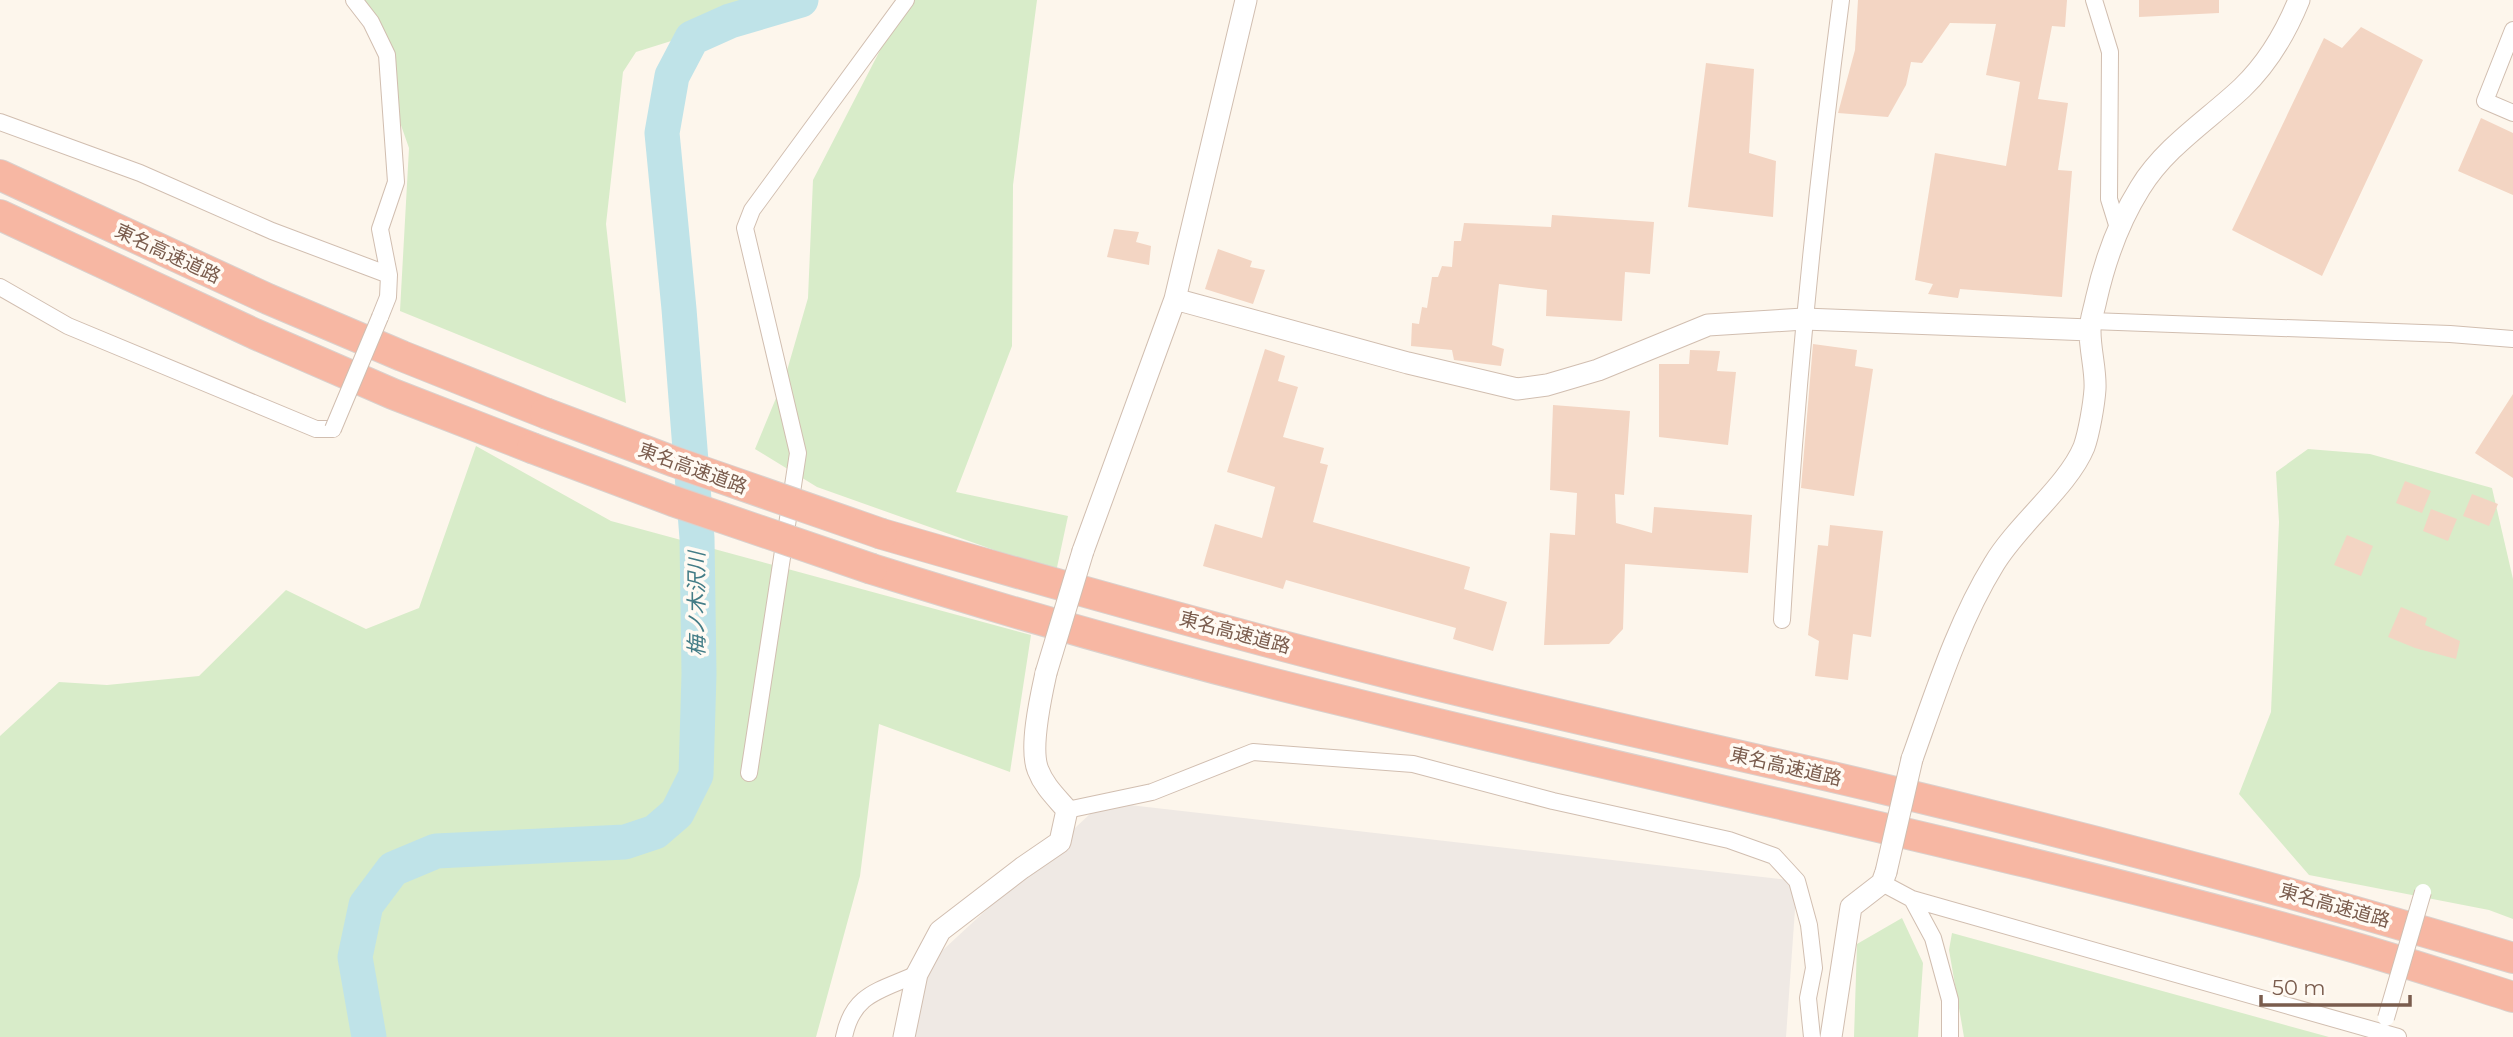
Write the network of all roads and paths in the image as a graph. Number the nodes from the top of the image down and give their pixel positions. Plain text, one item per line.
1 (354, 0) edge
2 (906, 0) edge
3 (1246, 0) edge
4 (1841, 0) edge
5 (2094, 0) edge
6 (2299, 0) edge
7 (2513, 30) edge
8 (2513, 113) edge
9 (0, 122) edge
10 (0, 175) edge
11 (0, 215) edge
12 (2118, 228) junction
13 (389, 275) junction
14 (0, 287) edge
15 (1175, 299) junction
16 (1804, 318) junction
17 (2091, 325) junction
18 (2513, 339) edge
19 (1782, 620) dead end
20 (749, 773) dead end
21 (1067, 810) junction
22 (1884, 878) junction
23 (2423, 892) dead end
24 (1912, 899) junction
25 (2513, 958) edge
26 (917, 975) junction
27 (2513, 997) edge
28 (2383, 1029) edge
29 (844, 1037) edge
30 (905, 1037) edge
31 (1812, 1037) edge
32 (1830, 1037) edge
33 (1950, 1037) edge
34 (2398, 1037) edge

1 - 13 street
2 - 20 street
3 - 15 street
4 - 16 street
5 - 12 street
6 - 12 street
7 - 8 street
9 - 13 street
10 - 25 highway, 東名高速道路, bridge
11 - 27 highway, 東名高速道路, bridge
12 - 17 street
13 - 14 street, bridge
15 - 16 street
15 - 21 street, bridge
16 - 17 street
16 - 19 street
17 - 18 street
17 - 22 street, bridge
21 - 26 street
21 - 31 street
22 - 24 street
22 - 32 street
23 - 28 street, bridge
24 - 28 street
24 - 33 street
26 - 29 street
26 - 30 street
28 - 34 street

